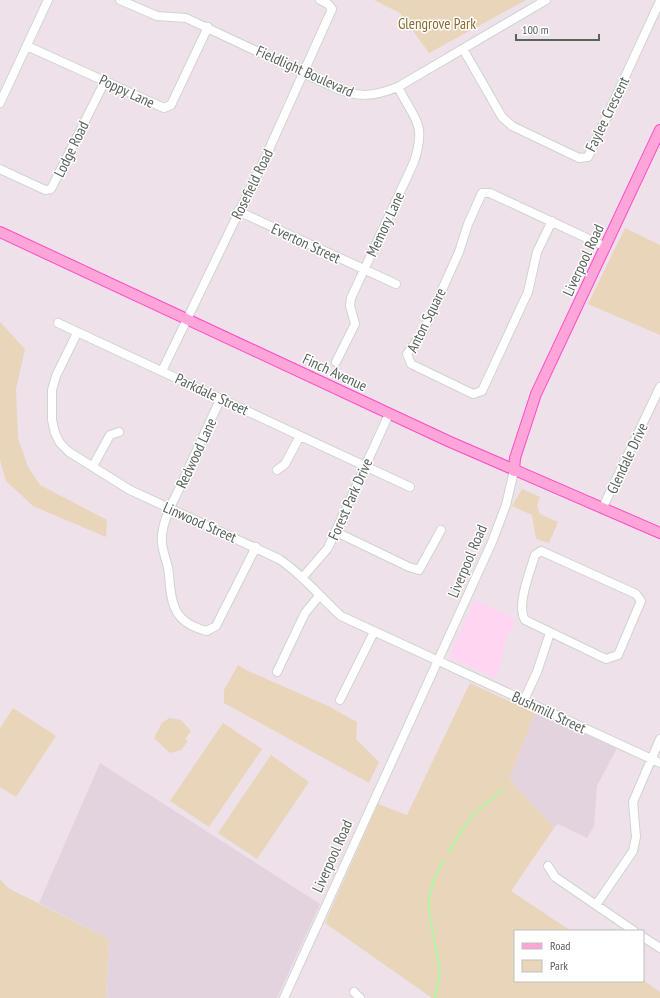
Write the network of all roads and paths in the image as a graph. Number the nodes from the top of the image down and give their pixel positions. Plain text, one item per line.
1 (48, 0) edge
2 (120, 0) edge
3 (320, 0) edge
4 (546, 0) edge
5 (660, 1) edge
6 (208, 27) junction
7 (27, 46) junction
8 (463, 49) junction
9 (304, 72) junction
10 (105, 81) junction
11 (398, 88) junction
12 (0, 103) edge
13 (660, 130) edge
14 (0, 169) edge
15 (238, 211) junction
16 (552, 221) junction
17 (0, 232) edge
18 (606, 247) junction
19 (364, 269) junction
20 (396, 284) dead end
21 (187, 320) junction
22 (58, 323) dead end
23 (77, 333) junction
24 (336, 362) dead end
25 (162, 371) junction
26 (660, 387) edge
27 (221, 398) junction
28 (389, 414) junction
29 (119, 432) dead end
30 (300, 436) junction
31 (93, 466) junction
32 (366, 466) junction
33 (277, 470) dead end
34 (514, 471) junction
35 (410, 487) dead end
36 (603, 507) junction
37 (170, 508) junction
38 (441, 530) dead end
39 (336, 532) junction
40 (660, 533) edge
41 (256, 547) junction
42 (302, 578) junction
43 (319, 596) junction
44 (374, 632) junction
45 (550, 633) junction
46 (438, 661) junction
47 (277, 672) dead end
48 (340, 700) dead end
49 (524, 700) junction
50 (660, 739) edge
51 (651, 760) junction
52 (660, 763) edge
53 (548, 866) dead end
54 (596, 905) junction
55 (633, 930) edge
56 (644, 938) edge
57 (660, 948) edge
58 (284, 998) edge

1 - 7 street
2 - 6 street, Fieldlight Boulevard
3 - 9 street, Rosefield Road
4 - 8 street, Fieldlight Boulevard
5 - 8 street, Faylee Crescent
6 - 9 street, Fieldlight Boulevard
6 - 10 street, Poppy Lane
7 - 10 street, Poppy Lane
7 - 12 street
8 - 11 street, Fieldlight Boulevard
9 - 11 street, Fieldlight Boulevard
9 - 15 street, Rosefield Road
10 - 14 street, Lodge Road
11 - 19 street, Memory Lane
13 - 18 main road, Liverpool Road
15 - 19 street, Everton Street
15 - 21 street, Rosefield Road
16 - 16 street, Anton Square
16 - 18 street, Anton Square
17 - 21 main road, Finch Avenue
18 - 34 main road, Liverpool Road
19 - 20 street, Everton Street
19 - 24 street, Memory Lane
21 - 25 street, Rosefield Road
21 - 28 main road, Finch Avenue
22 - 23 street, Parkdale Street
23 - 25 street, Parkdale Street
23 - 31 street, Linwood Street
25 - 27 street, Parkdale Street
26 - 36 street, Glendale Drive
27 - 30 street, Parkdale Street
27 - 37 street, Redwood Lane
28 - 32 street, Forest Park Drive
28 - 34 main road, Finch Avenue
29 - 31 street
30 - 32 street, Parkdale Street
30 - 33 street
31 - 37 street, Linwood Street
32 - 35 street, Parkdale Street
32 - 39 street, Forest Park Drive
34 - 36 main road, Finch Avenue
34 - 46 street, Liverpool Road
36 - 40 main road, Finch Avenue
37 - 41 street, Linwood Street
37 - 41 street, Redwood Lane
38 - 39 street
39 - 42 street, Forest Park Drive
41 - 42 street, Linwood Street
42 - 43 street, Linwood Street
43 - 44 street, Linwood Street
43 - 47 street
44 - 46 street, Linwood Street
44 - 48 street
45 - 45 street
45 - 49 street
46 - 49 street, Bushmill Street
46 - 58 street, Liverpool Road
49 - 51 street, Bushmill Street
50 - 51 street
51 - 52 street, Bushmill Street
51 - 54 street
53 - 54 street
54 - 55 street
56 - 57 street

